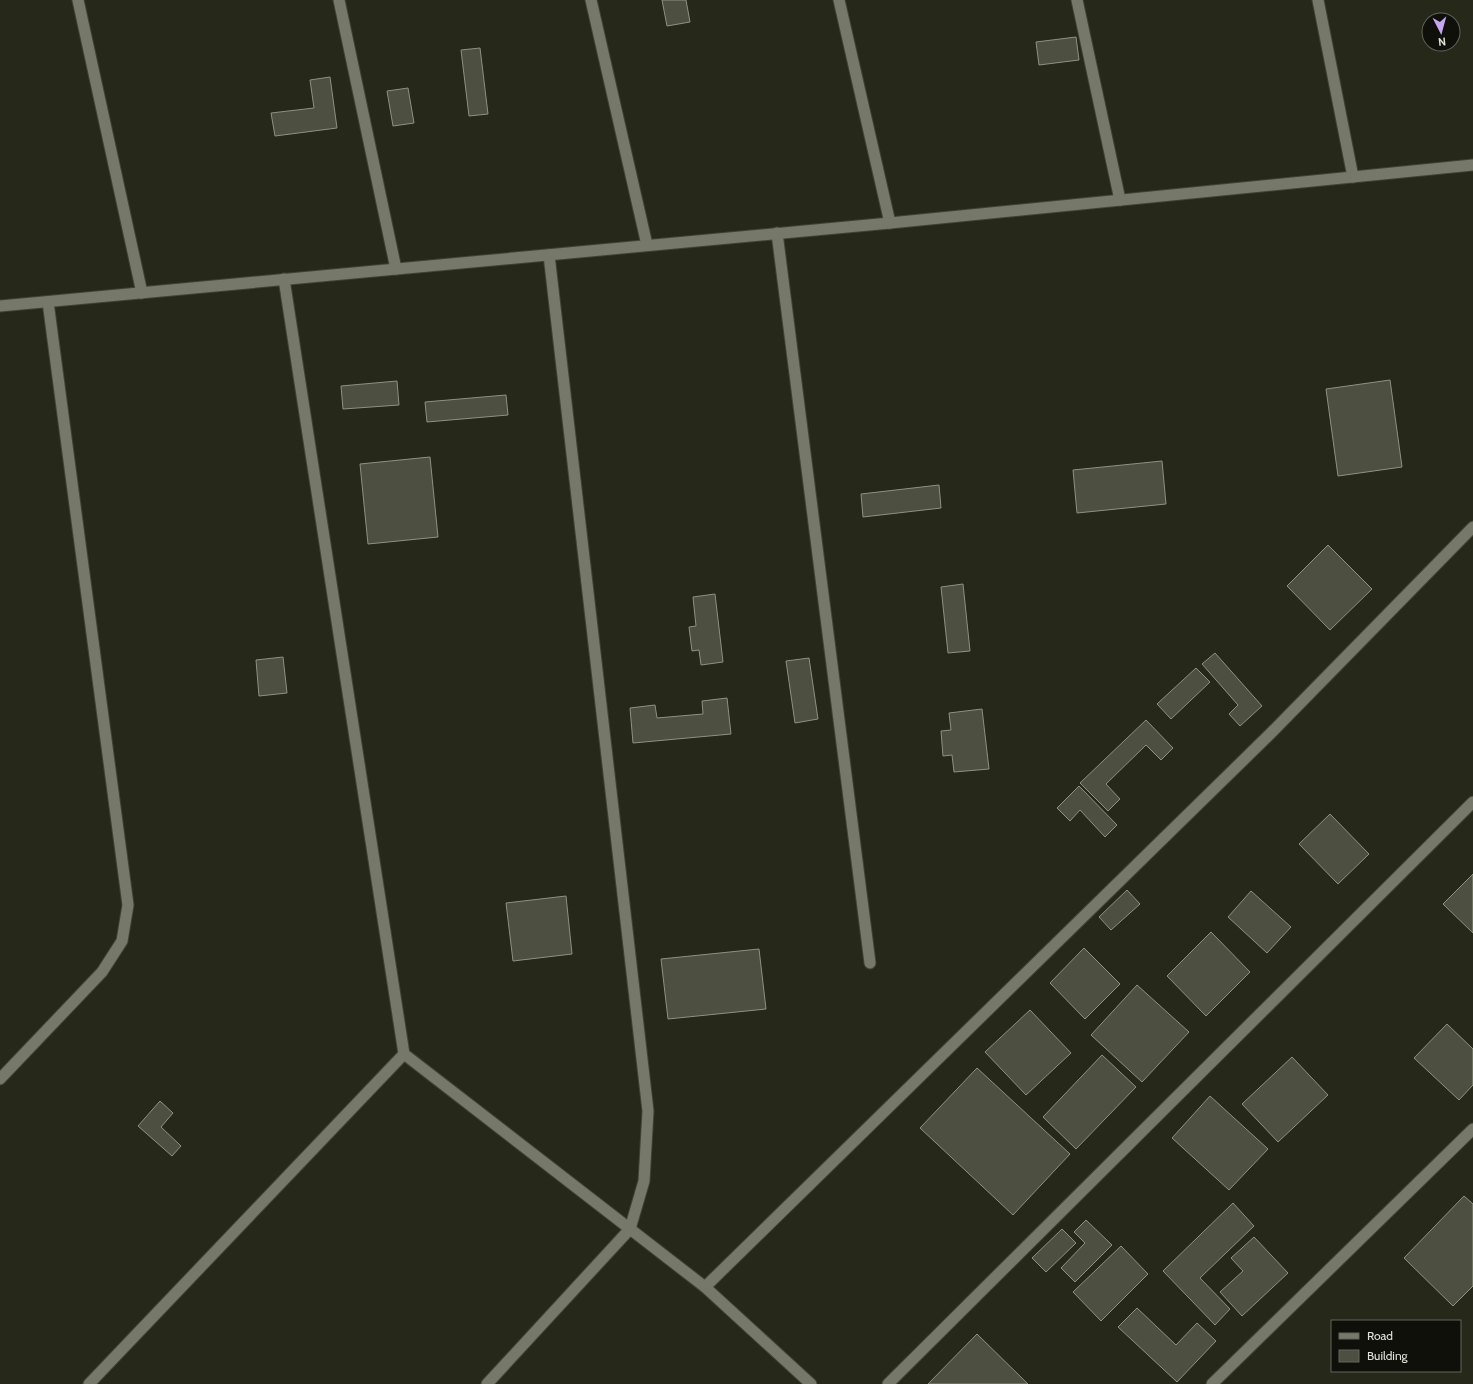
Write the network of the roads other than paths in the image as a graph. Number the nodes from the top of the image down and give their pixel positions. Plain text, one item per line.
1 (78, 0) edge
2 (339, 0) edge
3 (591, 0) edge
4 (839, 0) edge
5 (1077, 0) edge
6 (1318, 0) edge
7 (1473, 165) edge
8 (1353, 177) junction
9 (1120, 200) junction
10 (890, 223) junction
11 (778, 233) junction
12 (647, 246) junction
13 (549, 255) junction
14 (396, 269) junction
15 (284, 279) junction
16 (142, 293) junction
17 (48, 302) junction
18 (0, 306) edge
19 (1473, 527) edge
20 (1473, 802) edge
21 (870, 963) dead end
22 (404, 1054) junction
23 (0, 1078) edge
24 (1473, 1129) edge
25 (630, 1229) junction
26 (705, 1287) junction
27 (88, 1384) edge
28 (488, 1384) edge
29 (811, 1384) edge
30 (888, 1384) edge
31 (1212, 1384) edge

1 - 16 street
2 - 14 street
3 - 12 street
4 - 10 street
5 - 9 street
6 - 8 street
7 - 8 street
8 - 9 street
9 - 10 street
10 - 11 street
11 - 12 street
11 - 21 street
12 - 13 street
13 - 14 street
13 - 25 street
14 - 15 street
15 - 16 street
15 - 22 street
16 - 17 street
17 - 18 street
17 - 23 street
19 - 26 street
20 - 30 street
22 - 25 street
22 - 27 street
24 - 31 street
25 - 26 street
25 - 28 street
26 - 29 street

